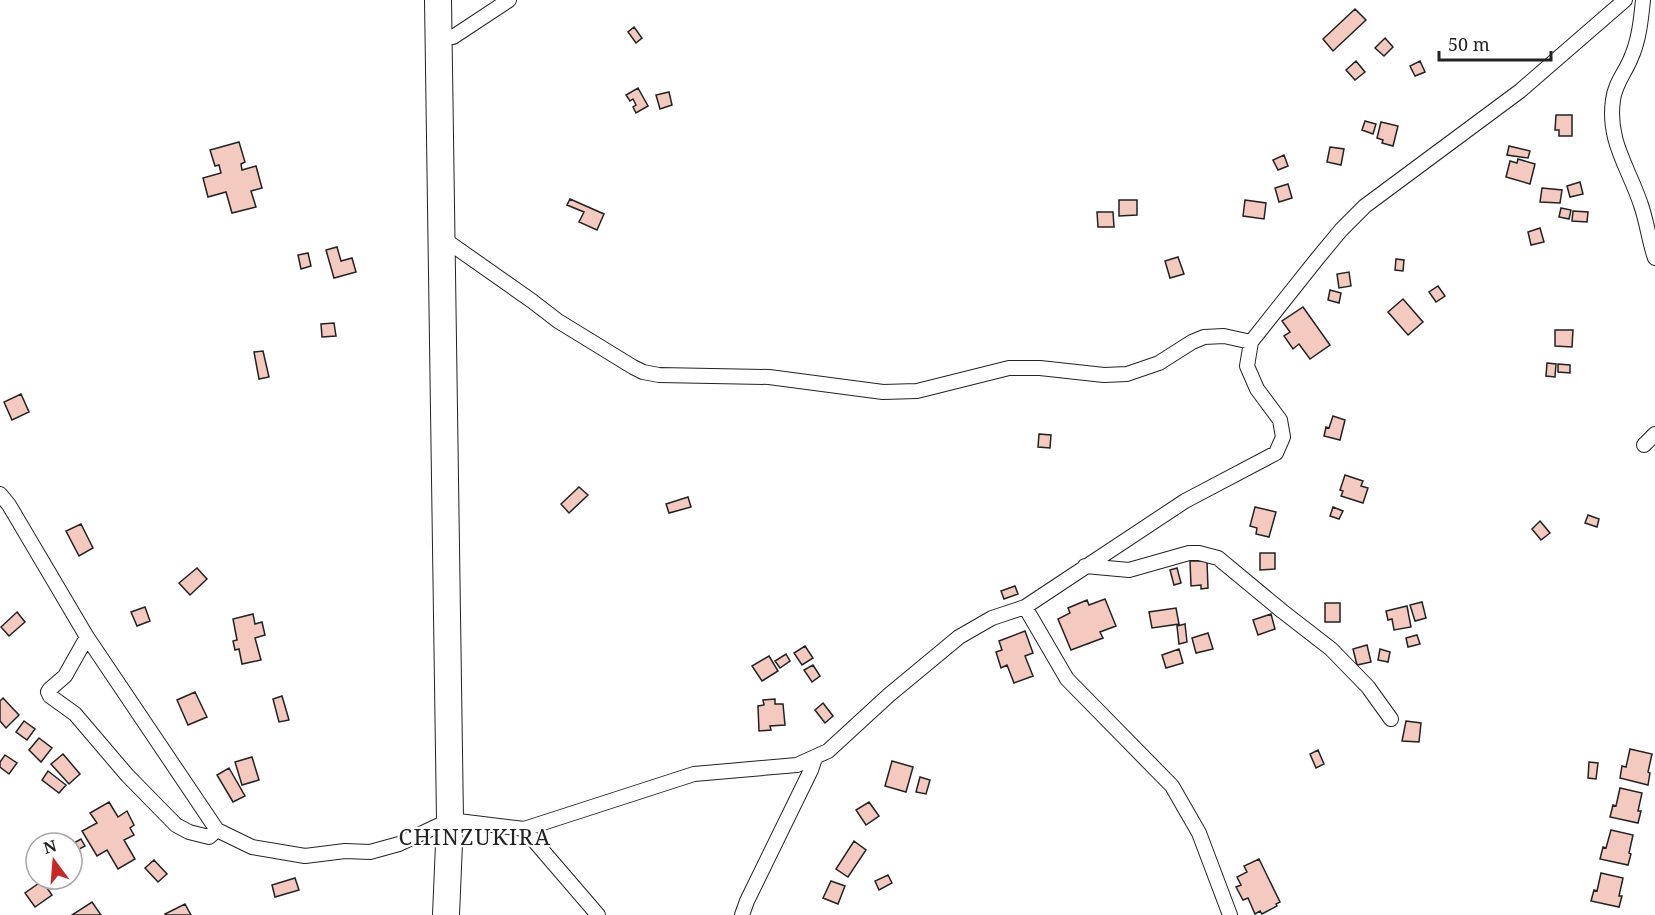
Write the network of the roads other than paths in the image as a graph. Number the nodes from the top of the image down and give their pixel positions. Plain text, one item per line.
1 (438, 0) edge
2 (509, 0) edge
3 (1625, 0) edge
4 (1643, 0) edge
5 (438, 36) junction
6 (441, 237) junction
7 (1655, 258) edge
8 (1251, 342) junction
9 (1655, 434) edge
10 (1644, 445) dead end
11 (0, 494) edge
12 (1086, 566) junction
13 (1024, 607) junction
14 (87, 637) junction
15 (1391, 719) dead end
16 (814, 758) junction
17 (450, 820) junction
18 (524, 829) junction
19 (217, 830) junction
20 (446, 915) edge
21 (598, 915) edge
22 (742, 915) edge
23 (1230, 915) edge

1 - 5 highway
2 - 5 street
3 - 8 street
4 - 7 street
5 - 6 highway
6 - 8 street
6 - 17 highway
8 - 12 street
9 - 10 street
11 - 14 street
12 - 13 street
12 - 15 street
13 - 16 street
13 - 23 street
14 - 19 street
14 - 19 street
16 - 18 street
16 - 22 street
17 - 18 street
17 - 19 street
17 - 20 highway
18 - 21 street

